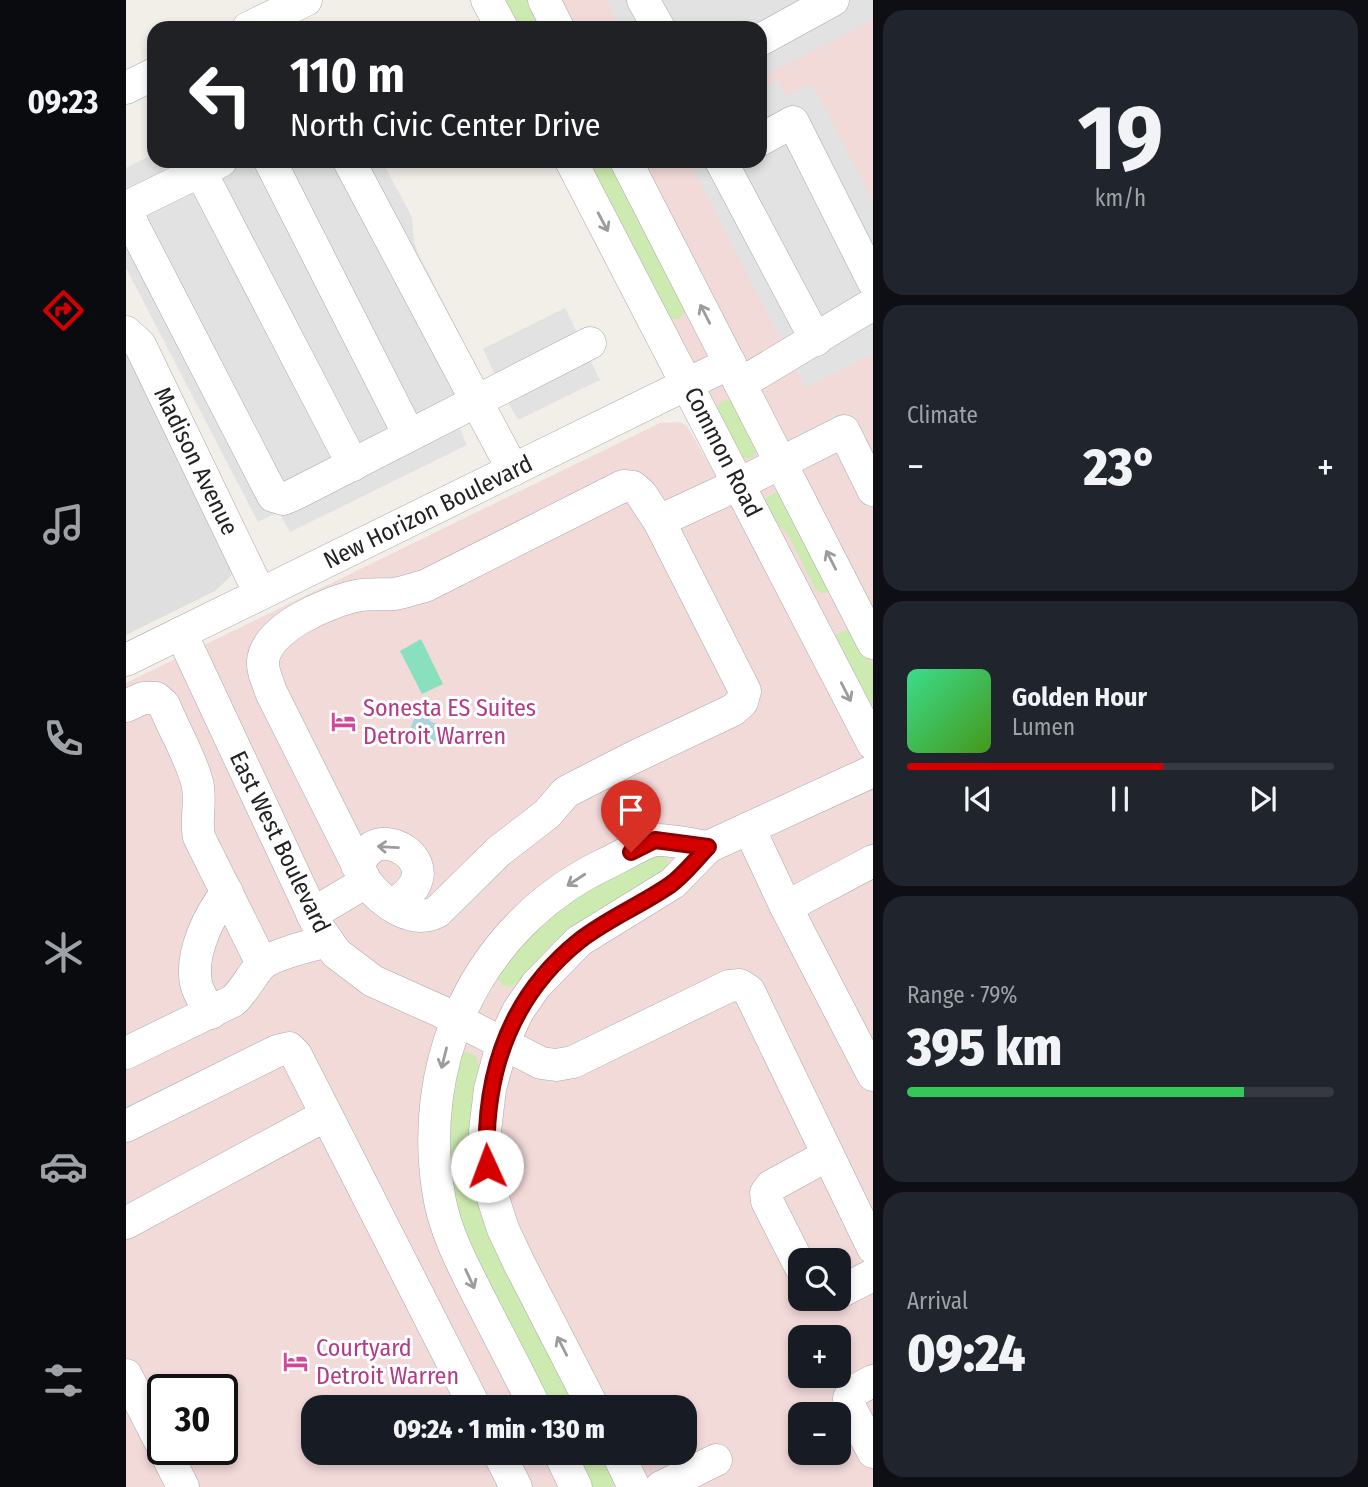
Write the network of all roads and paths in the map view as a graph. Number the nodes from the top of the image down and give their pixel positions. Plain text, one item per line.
1 (306, 0) edge
2 (487, 0) edge
3 (544, 0) edge
4 (643, 0) edge
5 (833, 0) edge
6 (262, 21) edge
7 (498, 21) edge
8 (554, 21) edge
9 (655, 21) edge
10 (767, 36) edge
11 (767, 136) edge
12 (199, 168) edge
13 (206, 168) edge
14 (274, 168) edge
15 (353, 168) edge
16 (575, 168) edge
17 (630, 168) edge
18 (725, 168) edge
19 (873, 281) edge
20 (873, 304) edge
21 (126, 332) edge
22 (816, 340) junction
23 (590, 343) dead end
24 (735, 373) junction
25 (688, 384) junction
26 (477, 400) junction
27 (409, 435) junction
28 (781, 464) junction
29 (353, 465) junction
30 (513, 470) junction
31 (739, 484) junction
32 (873, 490) edge
33 (659, 521) junction
34 (260, 594) junction
35 (863, 596) edge
36 (811, 625) junction
37 (181, 633) junction
38 (873, 643) edge
39 (126, 660) edge
40 (126, 706) edge
41 (873, 744) edge
42 (873, 771) edge
43 (749, 828) junction
44 (708, 847) junction
45 (873, 861) edge
46 (361, 873) junction
47 (227, 892) junction
48 (393, 906) junction
49 (786, 907) junction
50 (312, 914) junction
51 (328, 941) junction
52 (262, 964) junction
53 (211, 1013) junction
54 (457, 1021) junction
55 (502, 1045) junction
56 (126, 1053) edge
57 (872, 1072) edge
58 (326, 1115) junction
59 (126, 1126) edge
60 (828, 1155) junction
61 (126, 1223) edge
62 (791, 1248) edge
63 (873, 1248) edge
64 (873, 1275) edge
65 (851, 1286) edge
66 (126, 1375) edge
67 (873, 1381) edge
68 (469, 1395) edge
69 (529, 1395) edge
70 (587, 1395) edge
71 (147, 1416) edge
72 (873, 1452) edge
73 (716, 1460) dead end
74 (172, 1465) edge
75 (505, 1465) edge
76 (565, 1465) edge
77 (624, 1465) edge
78 (183, 1487) edge
79 (516, 1487) edge
80 (576, 1487) edge
81 (635, 1487) edge
82 (661, 1487) edge

1 - 6 street
2 - 7 street
3 - 8 street
4 - 9 street
5 - 10 street
11 - 19 street
12 - 29 street
13 - 29 street
14 - 27 street
15 - 26 street
16 -> 25 street, Common Road
24 -> 17 street, Common Road
18 - 22 street
20 - 22 street, New Horizon Boulevard
21 - 34 street, Madison Avenue
22 - 24 street, New Horizon Boulevard
23 - 26 street
24 - 25 street, New Horizon Boulevard
24 - 28 street, Common Road
25 - 30 street, New Horizon Boulevard
25 - 31 street, Common Road
26 - 27 street
26 - 30 street
27 - 29 street
28 - 31 street
28 - 32 street
35 -> 28 street, Common Road
30 - 34 street, New Horizon Boulevard
31 - 33 street
31 - 36 street, Common Road
33 - 46 street
33 - 48 street
34 - 37 street, New Horizon Boulevard
35 - 36 street
35 - 38 street, Common Road
36 -> 41 street, Common Road
37 - 39 street, New Horizon Boulevard
37 - 50 street, East West Boulevard
40 - 47 street
42 - 43 street
43 - 44 street
43 - 49 street
44 -> 54 street
44 - 55 street
45 - 49 street
46 - 48 street
48 -> 46 street
46 - 50 street
47 - 52 street
47 - 53 street
49 - 57 street
50 - 51 street, East West Boulevard
51 - 52 street
51 - 54 street, East West Boulevard
52 - 53 street
53 - 56 street
54 - 55 street, East West Boulevard
54 -> 69 street
55 - 60 street, East West Boulevard
70 -> 55 street
58 - 59 street
58 - 61 street
58 - 68 street
60 - 62 street
60 - 63 street
64 - 65 street
66 - 71 street
67 - 72 street
73 - 82 street
74 - 78 street
75 - 79 street
76 - 80 street
77 - 81 street

